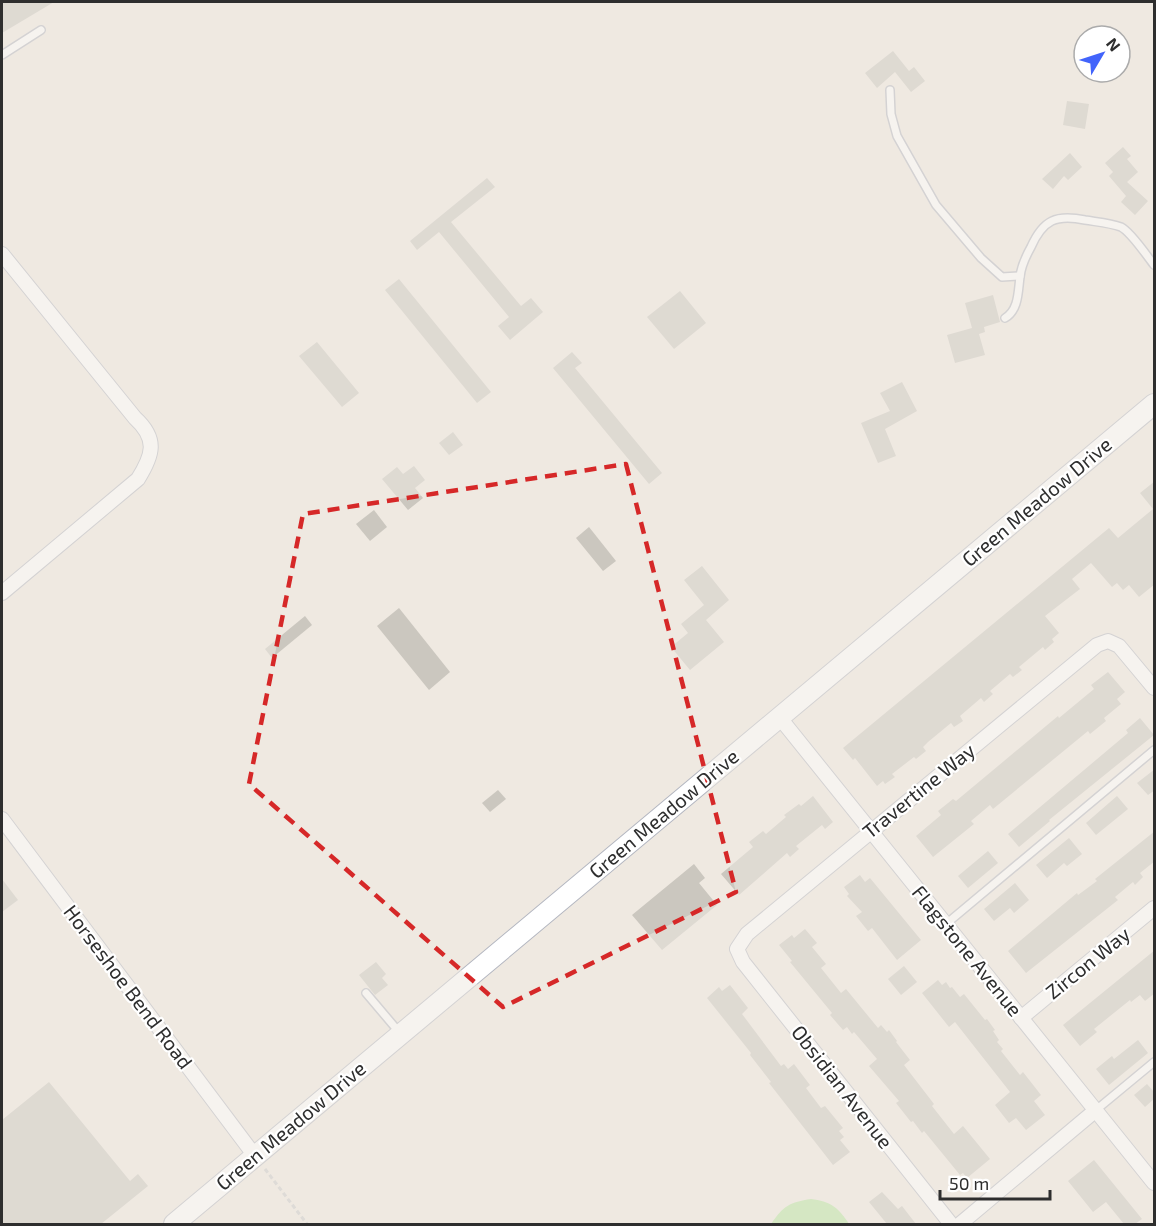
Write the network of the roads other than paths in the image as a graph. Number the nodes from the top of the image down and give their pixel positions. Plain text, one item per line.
1 (41, 30) dead end
2 (2, 55) edge
3 (890, 90) dead end
4 (2, 254) edge
5 (1155, 265) edge
6 (1020, 276) junction
7 (1005, 318) dead end
8 (1155, 404) edge
9 (2, 593) edge
10 (1155, 688) edge
11 (780, 718) junction
12 (1155, 750) edge
13 (2, 819) edge
14 (871, 830) junction
15 (1155, 908) edge
16 (946, 924) junction
17 (737, 948) joint
18 (366, 993) dead end
19 (1021, 1018) junction
20 (400, 1034) junction
21 (1155, 1062) edge
22 (1096, 1110) junction
23 (255, 1156) junction
24 (1155, 1183) edge
25 (174, 1224) edge
26 (951, 1224) edge
27 (960, 1224) edge

1 - 2 lane
3 - 6 lane
4 - 9 street
5 - 6 lane
6 - 7 lane
8 - 11 main road, Green Meadow Drive
10 - 14 street, Travertine Way
11 - 14 street, Flagstone Avenue
11 - 20 main road, Green Meadow Drive
12 - 16 lane
13 - 23 street, Horseshoe Bend Road
14 - 16 street, Flagstone Avenue
14 - 17 street, Travertine Way
15 - 19 street, Zircon Way
16 - 19 street, Flagstone Avenue
17 - 26 street, Obsidian Avenue
18 - 20 lane
19 - 22 street, Flagstone Avenue
20 - 23 main road, Green Meadow Drive
21 - 22 lane
22 - 24 street, Flagstone Avenue
22 - 27 street
23 - 25 main road, Green Meadow Drive

